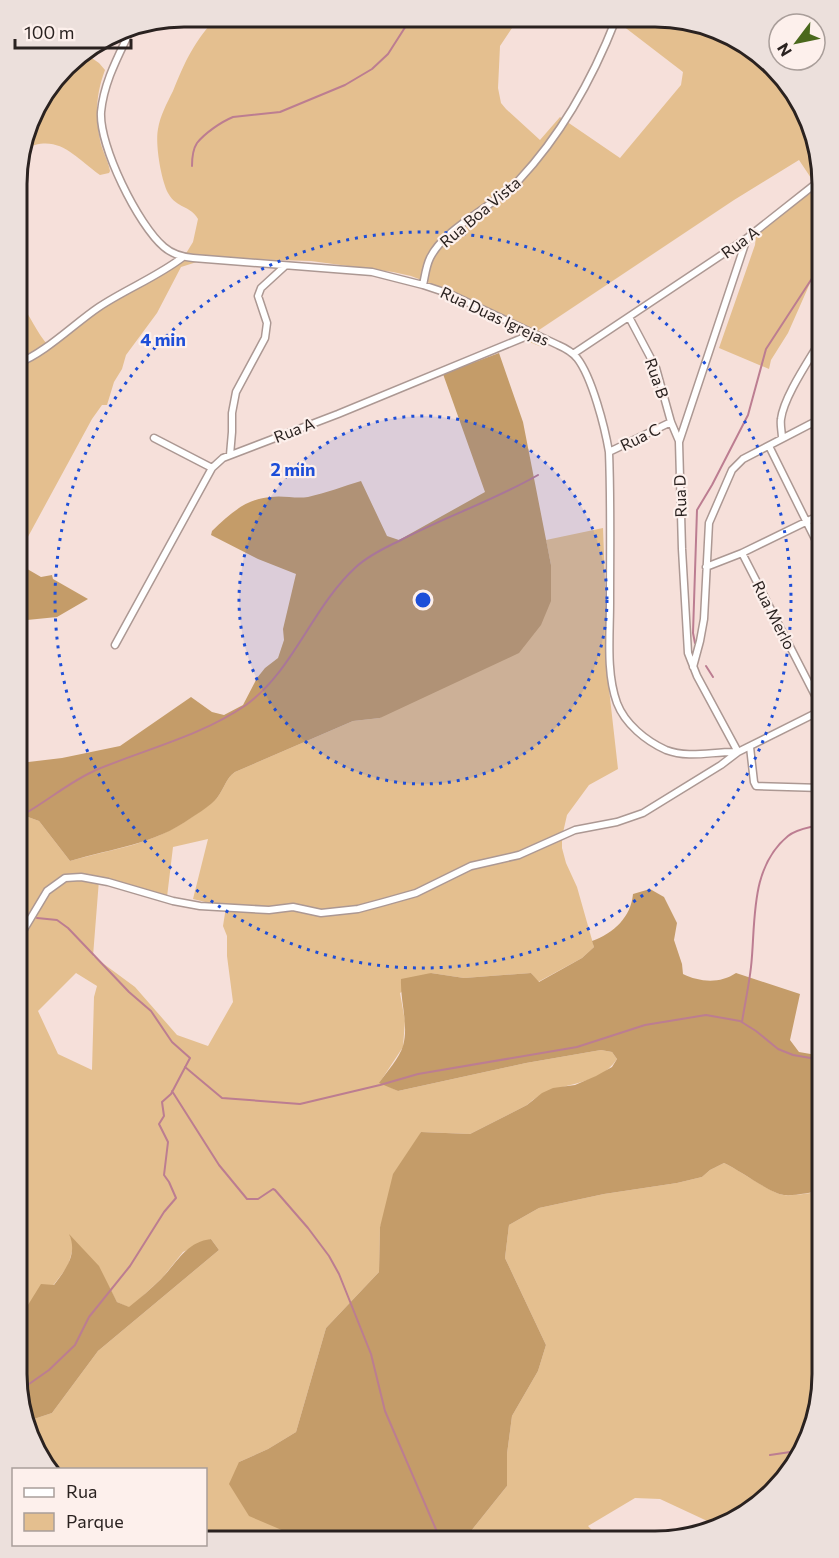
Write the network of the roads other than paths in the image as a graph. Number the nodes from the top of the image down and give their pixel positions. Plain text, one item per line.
1 (612, 27) edge
2 (127, 38) edge
3 (812, 187) edge
4 (747, 238) junction
5 (183, 257) junction
6 (285, 266) junction
7 (423, 285) junction
8 (629, 317) junction
9 (532, 334) junction
10 (573, 354) junction
11 (812, 356) edge
12 (27, 358) edge
13 (671, 422) junction
14 (812, 423) edge
15 (154, 438) dead end
16 (782, 438) junction
17 (679, 442) junction
18 (769, 446) junction
19 (609, 452) junction
20 (230, 455) junction
21 (212, 468) junction
22 (812, 519) edge
23 (806, 522) junction
24 (812, 534) edge
25 (742, 553) junction
26 (706, 567) junction
27 (116, 645) dead end
28 (693, 667) junction
29 (812, 690) edge
30 (812, 715) edge
31 (750, 747) junction
32 (738, 752) junction
33 (812, 788) edge
34 (27, 924) edge

1 - 7 street, Rua Boa Vista
2 - 5 street, Rua Duas Igrejas
3 - 4 street, Rua A
4 - 8 street, Rua A
4 - 17 street, Rua D
5 - 6 street, Rua Duas Igrejas
5 - 12 street
6 - 7 street, Rua Duas Igrejas
6 - 20 street
7 - 9 street, Rua Duas Igrejas
8 - 10 street, Rua A
8 - 13 street, Rua B
9 - 10 street, Rua Duas Igrejas
9 - 20 street, Rua A
10 - 19 street
11 - 16 street
13 - 17 street, Rua B
13 - 19 street, Rua C
14 - 16 street
15 - 21 street
16 - 18 street
17 - 28 street, Rua D
18 - 23 street
18 - 26 street
19 - 32 street
20 - 21 street, Rua A
21 - 27 street, Rua A
22 - 23 street
23 - 24 street
23 - 25 street
25 - 26 street
25 - 29 street, Rua Merlo
26 - 28 street
28 - 32 street, Rua D
30 - 31 street
31 - 32 street
31 - 33 street
32 - 34 street

